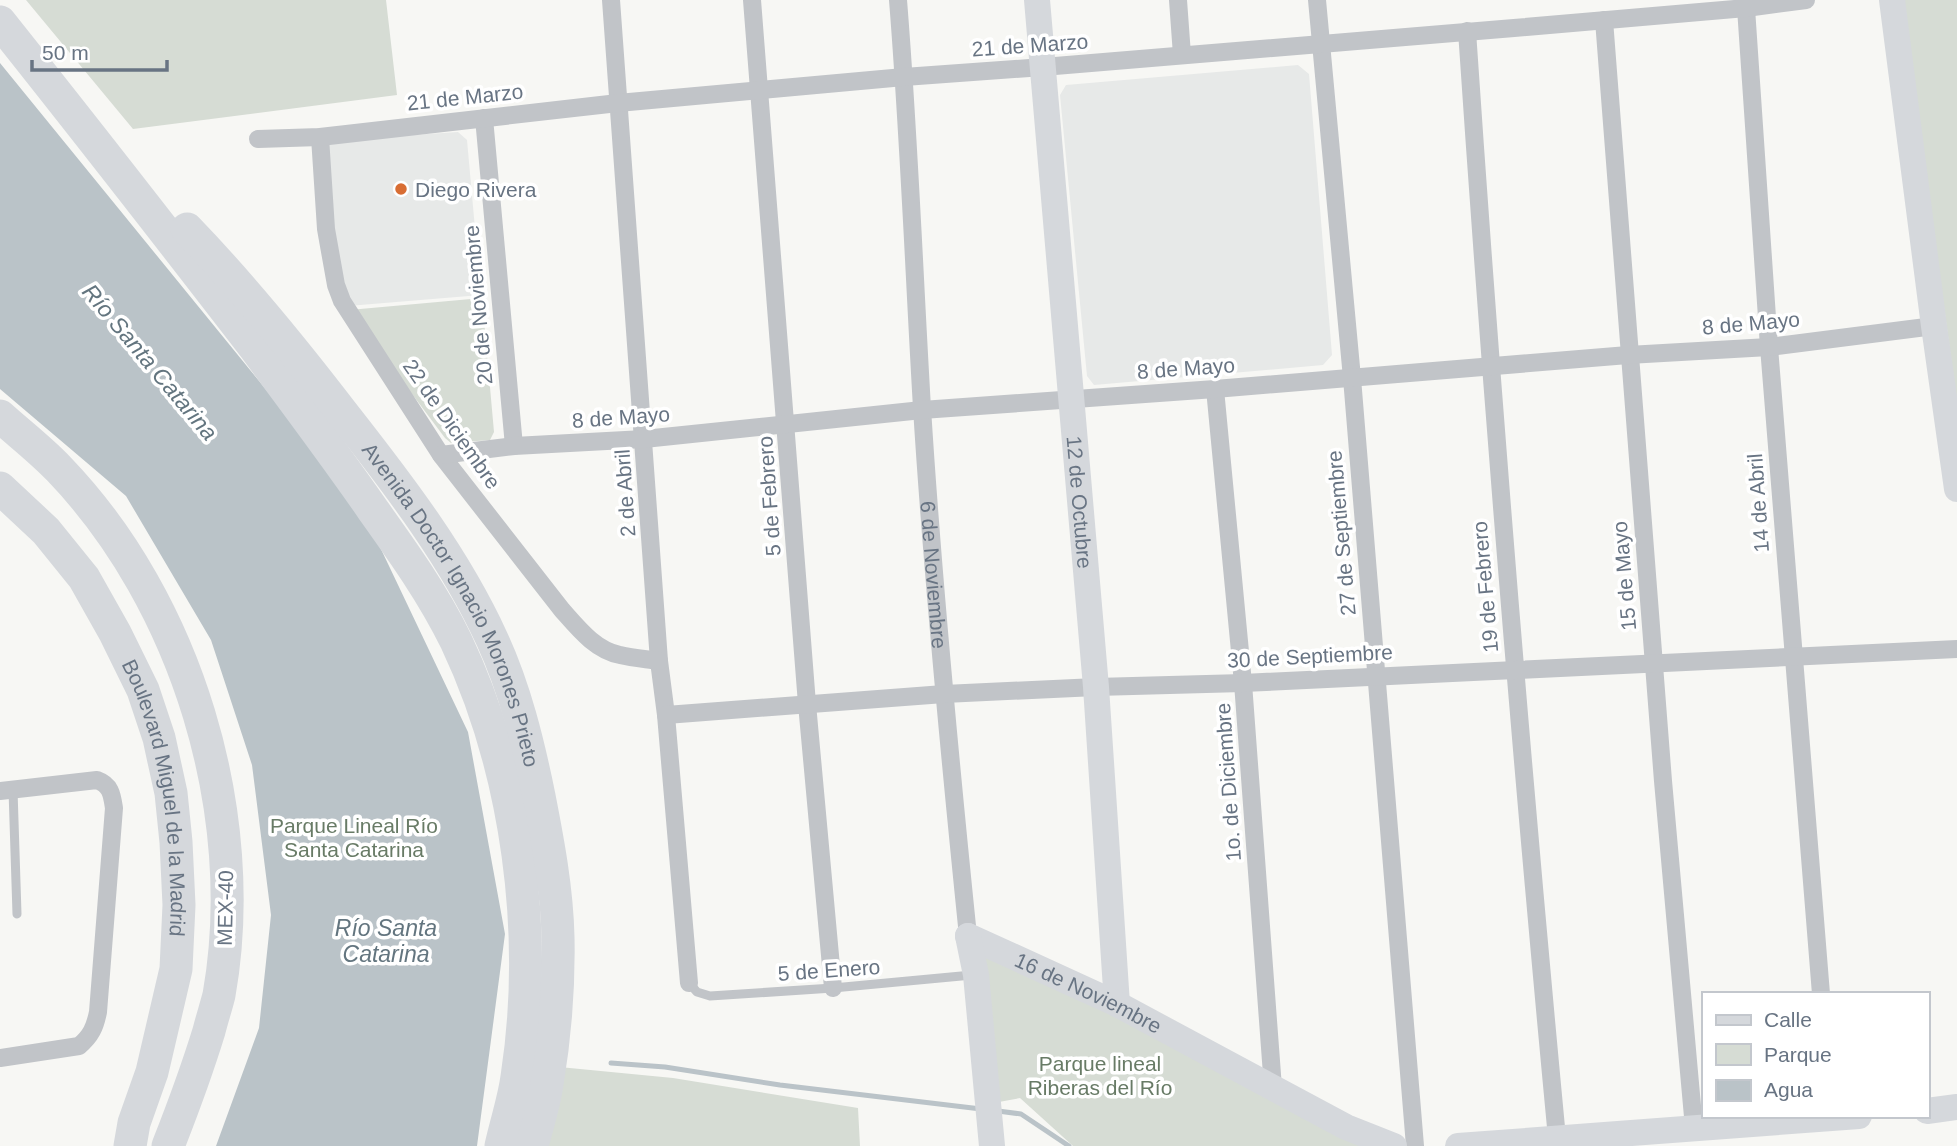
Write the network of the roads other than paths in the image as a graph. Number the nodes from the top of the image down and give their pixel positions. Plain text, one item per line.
1 (611, 0) edge
2 (752, 0) edge
3 (898, 0) edge
4 (1037, 0) edge
5 (1178, 0) edge
6 (1317, 0) edge
7 (1806, 0) edge
8 (1892, 0) edge
9 (1746, 8) junction
10 (1604, 20) junction
11 (0, 22) edge
12 (1467, 31) junction
13 (1322, 43) junction
14 (1182, 55) junction
15 (1043, 67) junction
16 (904, 77) junction
17 (758, 90) junction
18 (618, 103) junction
19 (484, 118) junction
20 (320, 136) junction
21 (258, 139) dead end
22 (111, 160) junction
23 (1934, 326) junction
24 (1769, 347) junction
25 (1628, 355) junction
26 (1490, 366) junction
27 (1352, 378) junction
28 (1215, 389) junction
29 (1071, 400) junction
30 (922, 410) junction
31 (1952, 413) edge
32 (0, 416) edge
33 (786, 425) junction
34 (644, 439) junction
35 (514, 446) junction
36 (441, 454) junction
37 (0, 488) edge
38 (1957, 489) edge
39 (1957, 649) edge
40 (1793, 656) junction
41 (659, 661) junction
42 (1654, 663) junction
43 (1514, 670) junction
44 (1375, 676) junction
45 (1243, 683) junction
46 (1096, 687) junction
47 (944, 694) junction
48 (807, 704) junction
49 (666, 715) junction
50 (6, 790) edge
51 (17, 914) dead end
52 (968, 936) junction
53 (976, 975) junction
54 (689, 983) joint
55 (833, 988) junction
56 (1821, 992) edge
57 (1118, 1004) junction
58 (0, 1058) edge
59 (1273, 1088) junction
60 (1957, 1107) edge
61 (1929, 1111) edge
62 (1819, 1118) edge
63 (1694, 1128) junction
64 (1557, 1138) junction
65 (130, 1146) edge
66 (168, 1146) edge
67 (501, 1146) edge
68 (532, 1146) edge
69 (992, 1146) edge
70 (1394, 1146) edge
71 (1415, 1146) edge
72 (1458, 1146) edge
73 (1470, 1146) edge

1 - 18 street, 2 de Abril
2 - 17 street, 5 de Febrero
3 - 16 street, 6 de Noviembre
4 - 15 street, 12 de Octubre
5 - 14 street
6 - 13 street, 27 de Septiembre
7 - 9 street, 21 de Marzo
8 - 23 street
9 - 10 street, 21 de Marzo
9 - 24 street, 14 de Abril
10 - 12 street, 21 de Marzo
10 - 25 street, 15 de Mayo
11 - 22 highway, Avenida Doctor Ignacio Morones Prieto
12 - 13 street, 21 de Marzo
12 - 26 street, 19 de Febrero
13 - 14 street, 21 de Marzo
13 - 27 street, 27 de Septiembre
14 - 15 street, 21 de Marzo
15 - 16 street, 21 de Marzo
15 - 29 street, 12 de Octubre
16 - 17 street, 21 de Marzo
16 - 30 street, 6 de Noviembre
17 - 18 street, 21 de Marzo
17 - 33 street, 5 de Febrero
18 - 19 street, 21 de Marzo
18 - 34 street, 2 de Abril
19 - 20 street, 21 de Marzo
19 - 35 street, 20 de Noviembre
20 - 21 street, 21 de Marzo
20 - 36 street, 22 de Diciembre
22 - 67 highway, Avenida Doctor Ignacio Morones Prieto
22 - 68 highway, Avenida Doctor Ignacio Morones Prieto
23 - 24 street, 8 de Mayo
23 - 31 street
24 - 25 street, 8 de Mayo
24 - 40 street, 14 de Abril
25 - 26 street, 8 de Mayo
25 - 42 street, 15 de Mayo
26 - 27 street, 8 de Mayo
26 - 43 street, 19 de Febrero
27 - 28 street, 8 de Mayo
27 - 44 street, 27 de Septiembre
28 - 29 street, 8 de Mayo
28 - 45 street, 1o. de Diciembre
29 - 30 street, 8 de Mayo
29 - 46 street, 12 de Octubre
30 - 33 street, 8 de Mayo
30 - 47 street, 6 de Noviembre
31 - 38 street
32 - 66 highway, MEX-40
33 - 34 street, 8 de Mayo
33 - 48 street, 5 de Febrero
34 - 35 street, 8 de Mayo
34 - 41 street, 2 de Abril
35 - 36 street, 8 de Mayo
36 - 41 street, 22 de Diciembre
37 - 65 highway, Boulevard Miguel de la Madrid
39 - 40 street, 30 de Septiembre
40 - 42 street, 30 de Septiembre
40 - 56 street, 14 de Abril
41 - 49 street, 2 de Abril
42 - 43 street, 30 de Septiembre
42 - 63 street, 15 de Mayo
43 - 44 street, 30 de Septiembre
43 - 64 street, 19 de Febrero
44 - 45 street, 30 de Septiembre
44 - 71 street, 27 de Septiembre
45 - 46 street, 30 de Septiembre
45 - 59 street, 1o. de Diciembre
46 - 47 street, 30 de Septiembre
46 - 57 street, 12 de Octubre
47 - 48 street, 30 de Septiembre
47 - 52 street, 6 de Noviembre
48 - 49 street, 30 de Septiembre
48 - 55 street, 5 de Febrero
49 - 54 street, 2 de Abril
50 - 51 lane
50 - 58 street
52 - 53 street, 6 de Noviembre
52 - 57 street, 16 de Noviembre
53 - 55 lane, 5 de Enero
53 - 69 street, 6 de Noviembre
54 - 55 lane, 5 de Enero
57 - 59 street, 16 de Noviembre
59 - 70 street, 16 de Noviembre
60 - 61 street
62 - 63 street
63 - 64 street
64 - 73 street
72 - 73 street

